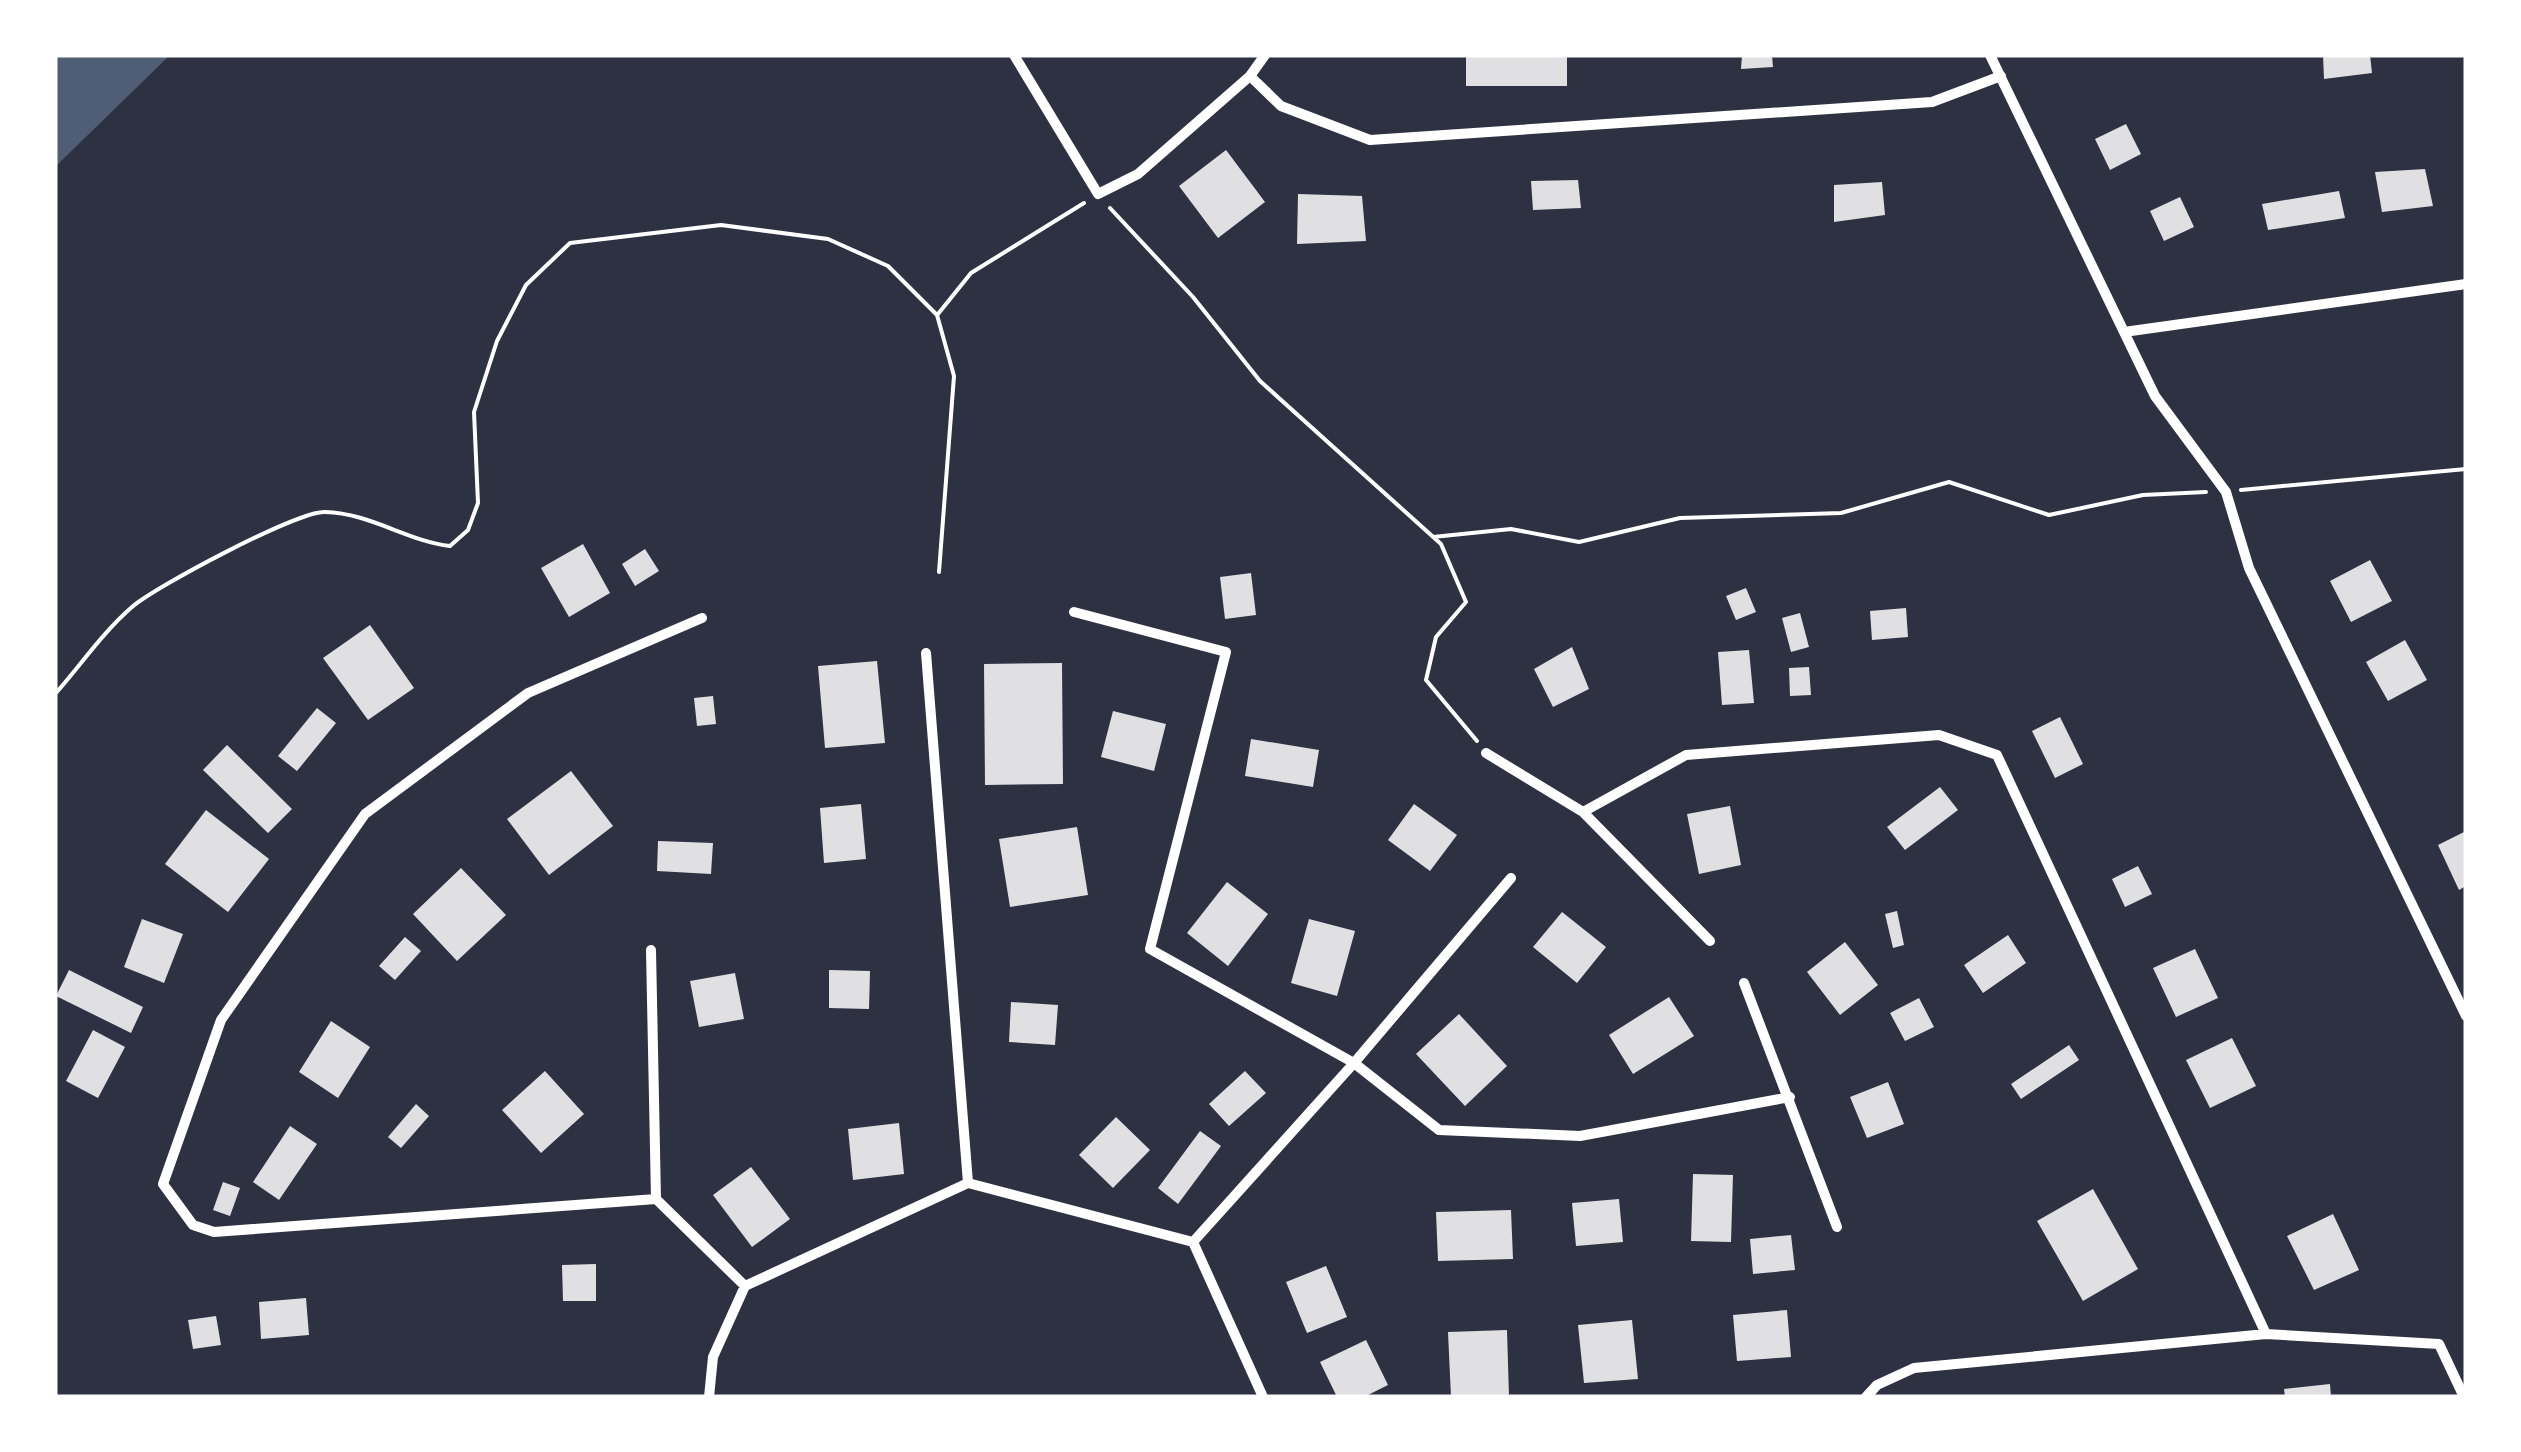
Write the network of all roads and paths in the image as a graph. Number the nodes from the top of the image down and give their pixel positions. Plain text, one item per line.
1 (1014, 55) edge
2 (1265, 55) edge
3 (1990, 55) edge
4 (1250, 76) junction
5 (2000, 76) junction
6 (1098, 194) junction
7 (2466, 284) edge
8 (938, 315) junction
9 (2124, 332) junction
10 (2466, 469) edge
11 (2226, 492) junction
12 (1432, 537) junction
13 (939, 572) dead end
14 (1074, 612) dead end
15 (702, 618) dead end
16 (926, 653) dead end
17 (55, 694) edge
18 (1486, 753) joint
19 (1583, 812) junction
20 (1510, 878) dead end
21 (1710, 941) dead end
22 (651, 950) dead end
23 (1744, 983) dead end
24 (2466, 1016) edge
25 (1354, 1063) junction
26 (1790, 1097) junction
27 (968, 1183) junction
28 (656, 1199) junction
29 (1836, 1227) dead end
30 (1193, 1242) junction
31 (745, 1286) junction
32 (2266, 1334) junction
33 (709, 1397) edge
34 (1263, 1397) edge
35 (1866, 1397) edge
36 (2464, 1397) edge

1 - 6 street
2 - 4 street
3 - 5 street
4 - 5 street
4 - 6 street
5 - 9 street
6 - 8 path
6 - 12 path
7 - 9 street
8 - 13 path
8 - 17 path
9 - 11 street
10 - 11 path
11 - 12 path
11 - 24 street
12 - 18 path
14 - 25 street
15 - 28 street
16 - 27 street
18 - 19 street
19 - 21 street
19 - 32 street
20 - 25 street
22 - 28 street
23 - 26 street
25 - 26 street
25 - 30 street
26 - 29 street
27 - 30 street
27 - 31 street
28 - 31 street
30 - 34 street
31 - 33 street
32 - 35 street
32 - 36 street

